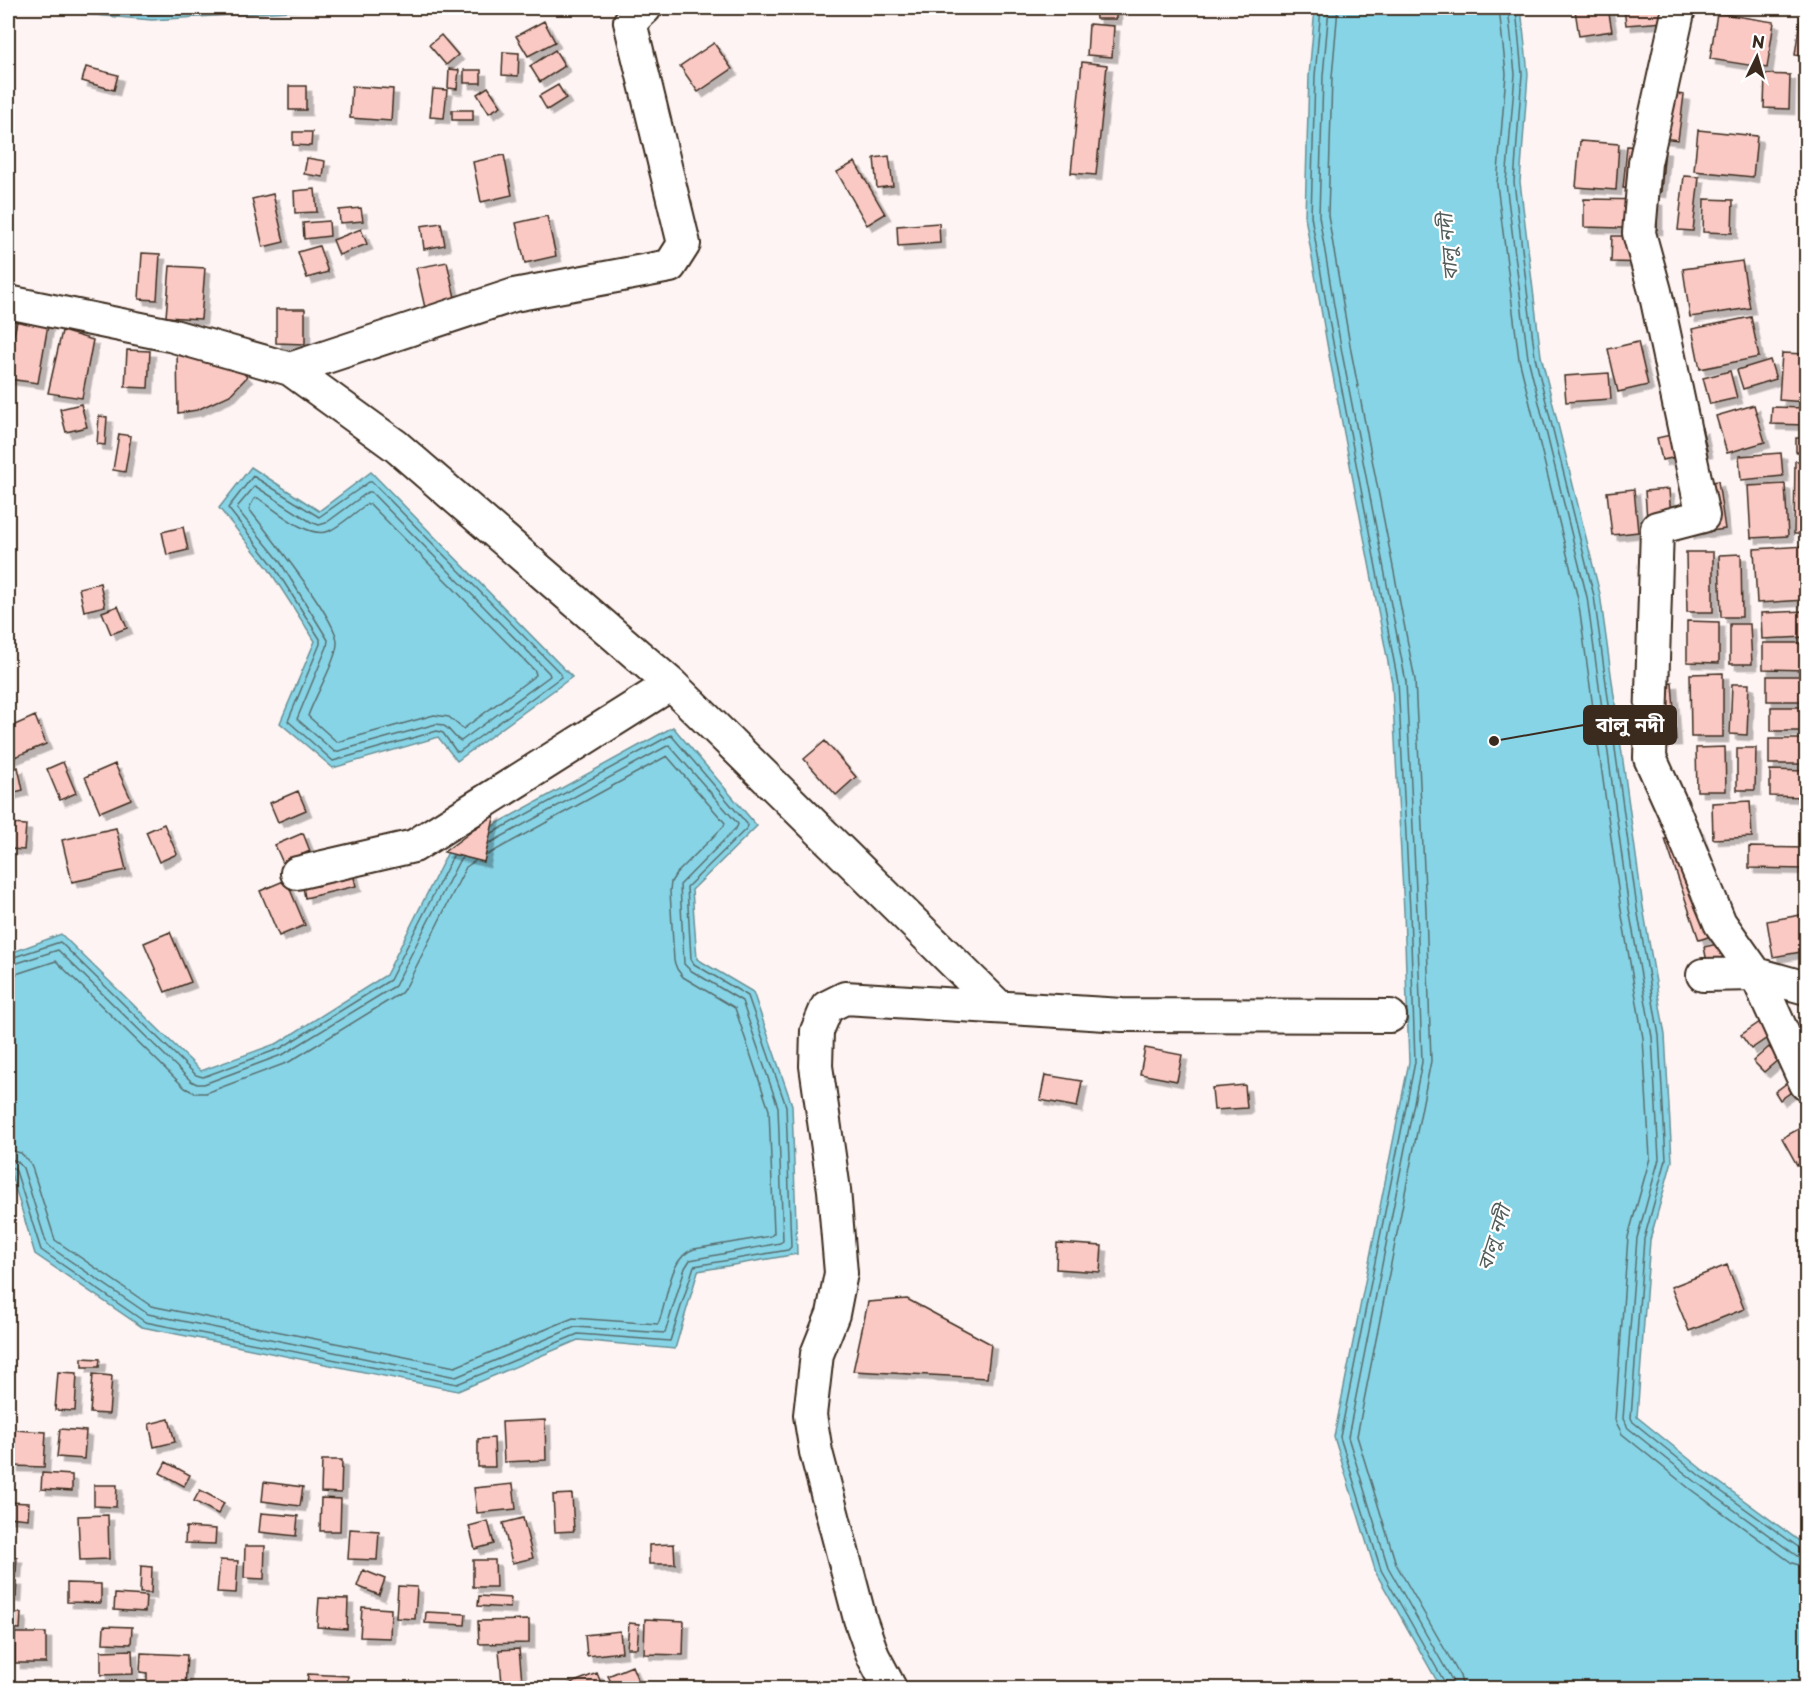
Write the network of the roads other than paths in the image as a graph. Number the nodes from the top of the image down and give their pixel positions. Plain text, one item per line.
1 (645, 8) edge
2 (1679, 8) edge
3 (8, 302) edge
4 (290, 369) junction
5 (671, 684) junction
6 (297, 873) dead end
7 (1756, 974) junction
8 (1703, 975) dead end
9 (1806, 988) edge
10 (999, 1007) junction
11 (1390, 1016) dead end
12 (1806, 1084) edge
13 (890, 1689) edge

1 - 4 street
2 - 7 street
3 - 4 street
4 - 5 street
5 - 6 street
5 - 10 street
7 - 8 street
7 - 9 street
7 - 12 street
10 - 11 street
10 - 13 street

